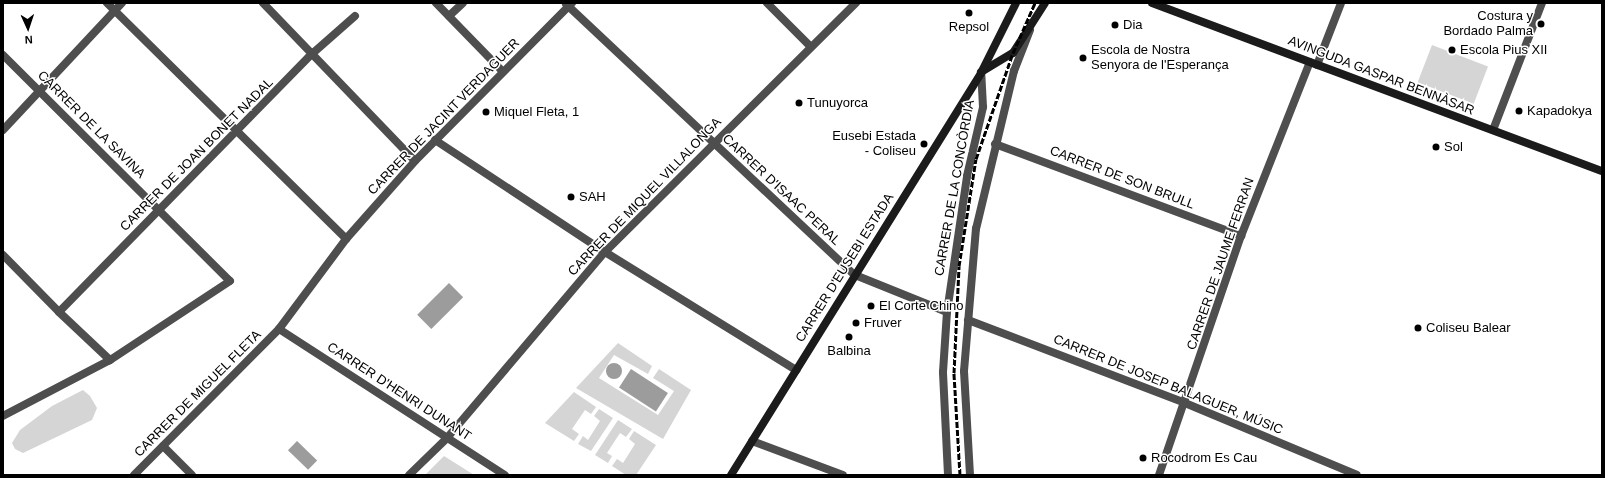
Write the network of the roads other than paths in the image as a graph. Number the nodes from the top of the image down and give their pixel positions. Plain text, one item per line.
1 (107, 3) edge
2 (122, 3) edge
3 (263, 3) edge
4 (436, 3) edge
5 (463, 3) edge
6 (767, 3) edge
7 (856, 3) edge
8 (1016, 3) edge
9 (1045, 3) edge
10 (1152, 3) edge
11 (1341, 3) edge
12 (1542, 3) edge
13 (569, 4) edge
14 (115, 10) junction
15 (355, 16) dead end
16 (449, 16) junction
17 (1033, 23) junction
18 (811, 48) junction
19 (313, 53) junction
20 (3, 55) edge
21 (1314, 63) junction
22 (503, 72) junction
23 (981, 73) junction
24 (40, 92) junction
25 (3, 130) edge
26 (238, 130) junction
27 (1493, 130) junction
28 (435, 140) junction
29 (713, 142) junction
30 (995, 144) junction
31 (415, 160) junction
32 (1602, 171) edge
33 (160, 210) junction
34 (1241, 236) junction
35 (346, 239) junction
36 (605, 252) junction
37 (3, 255) edge
38 (855, 275) junction
39 (59, 312) junction
40 (947, 312) junction
41 (968, 320) junction
42 (279, 329) junction
43 (110, 360) junction
44 (796, 370) junction
45 (1185, 403) junction
46 (3, 416) edge
47 (447, 438) junction
48 (752, 441) junction
49 (163, 446) junction
50 (134, 475) edge
51 (192, 475) edge
52 (409, 475) edge
53 (505, 475) edge
54 (731, 475) edge
55 (843, 475) edge
56 (948, 475) edge
57 (970, 475) edge
58 (1159, 475) edge
59 (1355, 475) edge

1 - 14 street
2 - 14 street
3 - 19 street
4 - 16 street
5 - 16 street
6 - 18 street
7 - 18 street, CARRER DE MIQUEL VILLALONGA
8 - 23 main road, CARRER D'EUSEBI ESTADA
9 - 17 main road, CARRER D'EUSEBI ESTADA
10 - 21 main road, AVINGUDA GASPAR BENNÀSAR
11 - 21 street, CARRER DE JAUME FERRAN
12 - 27 street
13 - 22 street, CARRER DE JACINT VERDAGUER
13 - 29 street, CARRER D'ISAAC PERAL
14 - 24 street
14 - 26 street
15 - 19 street, CARRER DE JOAN BONET NADAL
16 - 22 street
17 - 23 main road, CARRER D'EUSEBI ESTADA
17 - 30 street, CARRER D'EUSEBI ESTADA
18 - 29 street, CARRER DE MIQUEL VILLALONGA
19 - 26 street, CARRER DE JOAN BONET NADAL
19 - 31 street
20 - 24 street, CARRER DE LA SAVINA
21 - 27 main road, AVINGUDA GASPAR BENNÀSAR
21 - 34 street, CARRER DE JAUME FERRAN
22 - 28 street, CARRER DE JACINT VERDAGUER
23 - 38 main road, CARRER D'EUSEBI ESTADA
23 - 40 street, CARRER DE LA CONCÒRDIA
24 - 25 street
24 - 33 street, CARRER DE LA SAVINA
26 - 33 street, CARRER DE JOAN BONET NADAL
26 - 35 street
27 - 32 main road, AVINGUDA GASPAR BENNÀSAR
28 - 31 street, CARRER DE JACINT VERDAGUER
28 - 36 street
29 - 36 street, CARRER DE MIQUEL VILLALONGA
29 - 38 street, CARRER D'ISAAC PERAL
30 - 34 street, CARRER DE SON BRULL
30 - 41 street
31 - 35 street, CARRER DE JACINT VERDAGUER
33 - 39 street, CARRER DE JOAN BONET NADAL
33 - 43 street, CARRER DE LA SAVINA
34 - 45 street, CARRER DE JAUME FERRAN
35 - 42 street, CARRER DE JACINT VERDAGUER
36 - 44 street
36 - 47 street, CARRER DE MIQUEL VILLALONGA
37 - 39 street
38 - 40 street
38 - 44 main road, CARRER D'EUSEBI ESTADA
39 - 43 street
40 - 56 street, CARRER DE LA CONCÒRDIA
41 - 45 street, CARRER DE JOSEP BALAGUER, MÚSIC
41 - 57 street
42 - 47 street, CARRER D'HENRI DUNANT
42 - 49 street, CARRER DE MIGUEL FLETA
43 - 46 street
44 - 48 main road, CARRER D'EUSEBI ESTADA
45 - 58 street, CARRER DE JAUME FERRAN
45 - 59 street, CARRER DE JOSEP BALAGUER, MÚSIC
47 - 52 street, CARRER DE MIQUEL VILLALONGA
47 - 53 street, CARRER D'HENRI DUNANT
48 - 54 main road, CARRER D'EUSEBI ESTADA
48 - 55 street
49 - 50 street, CARRER DE MIGUEL FLETA
49 - 51 street

